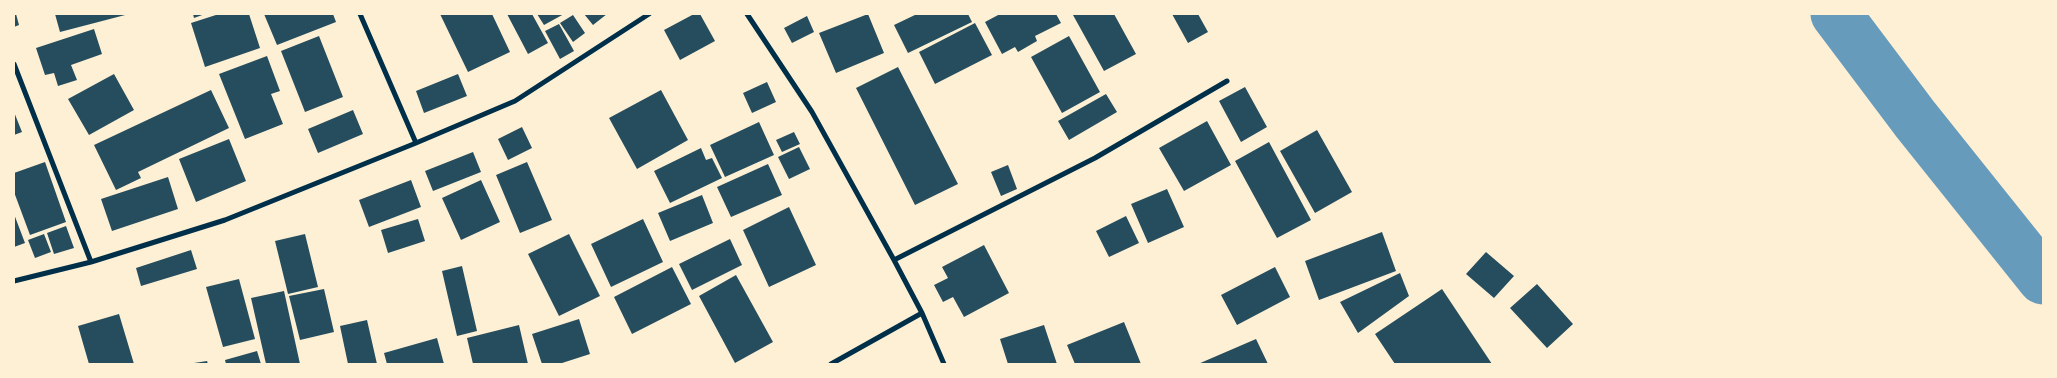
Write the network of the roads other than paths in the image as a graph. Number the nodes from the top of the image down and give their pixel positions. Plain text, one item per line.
1 (360, 14) edge
2 (649, 14) edge
3 (747, 14) edge
4 (14, 64) edge
5 (1228, 81) dead end
6 (416, 143) junction
7 (894, 260) junction
8 (91, 262) junction
9 (14, 281) edge
10 (922, 314) junction
11 (831, 364) edge
12 (944, 364) edge

1 - 6 street
2 - 6 street
3 - 7 street
4 - 8 street
5 - 7 street
6 - 8 street
7 - 10 street
8 - 9 street
10 - 11 street
10 - 12 street

